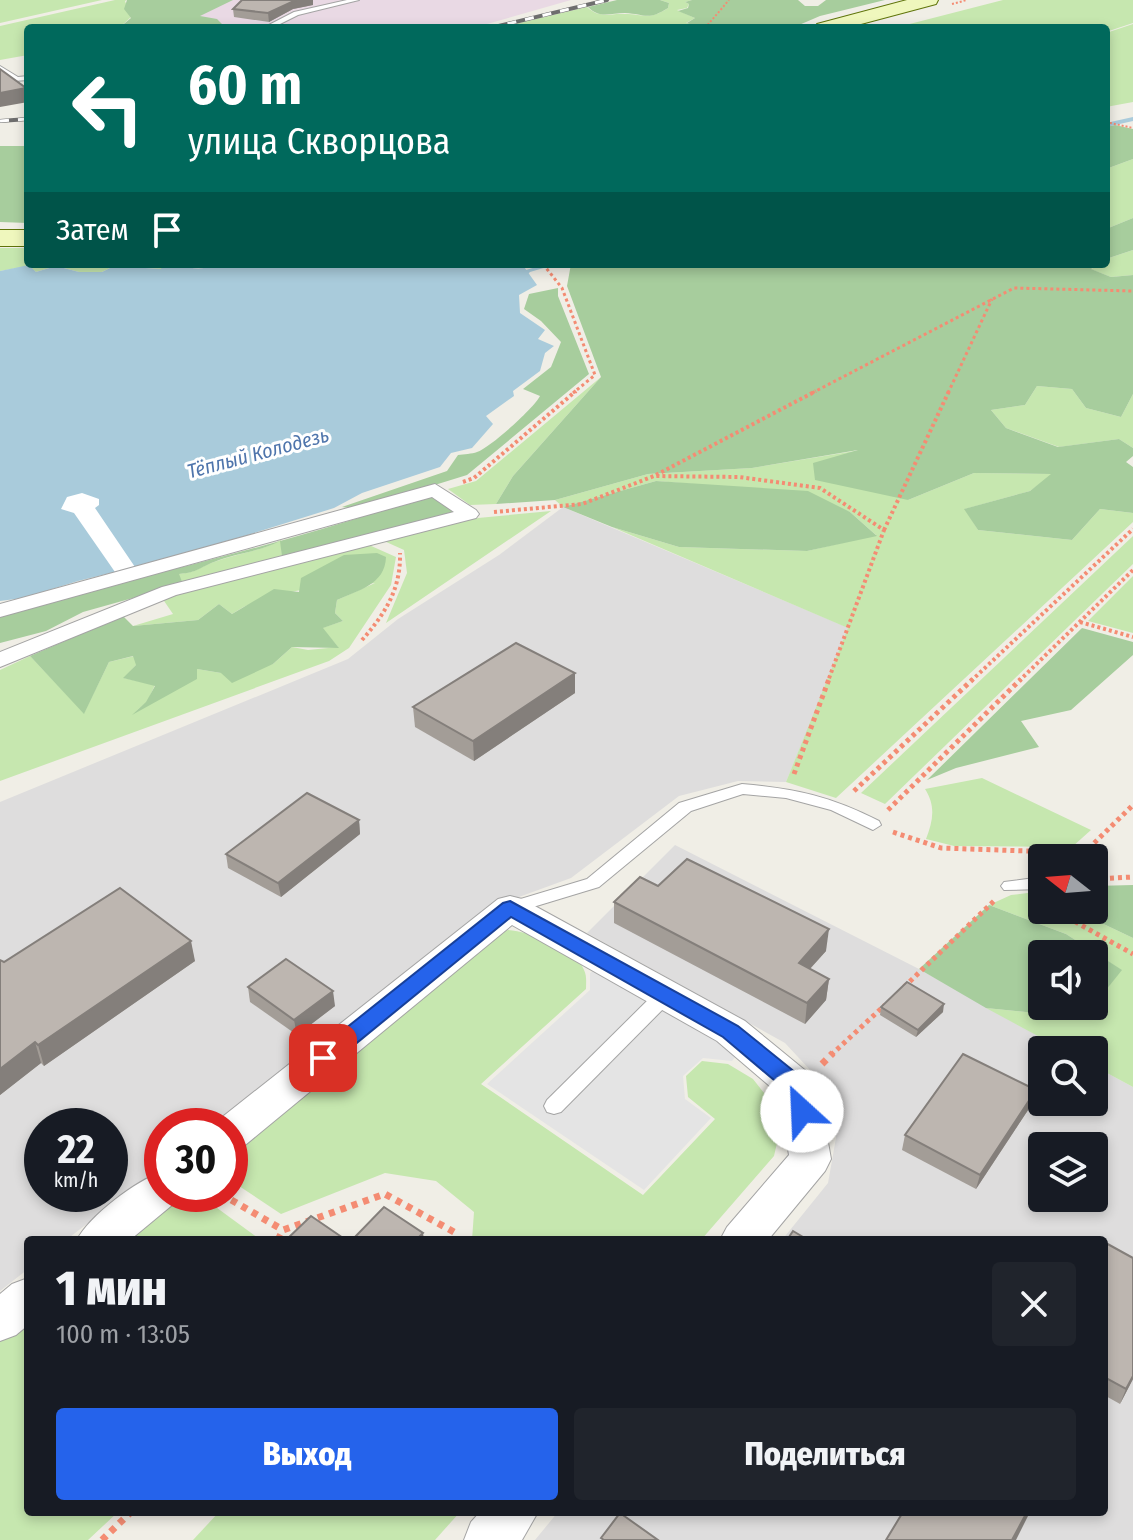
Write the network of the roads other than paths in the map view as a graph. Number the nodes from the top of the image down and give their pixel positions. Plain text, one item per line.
1 (356, 0) edge
2 (929, 0) edge
3 (275, 24) edge
4 (839, 24) edge
5 (0, 68) edge
6 (24, 78) edge
7 (0, 238) edge
8 (24, 238) edge
9 (0, 611) edge
10 (0, 660) edge
11 (873, 825) road end
12 (1028, 884) edge
13 (1010, 886) road end
14 (510, 908) junction
15 (665, 995) junction
16 (554, 1106) dead end
17 (248, 1119) edge
18 (144, 1204) edge
19 (104, 1236) edge
20 (745, 1236) edge
21 (24, 1301) edge
22 (0, 1321) edge
23 (510, 1516) edge
24 (489, 1540) edge

1 - 3 lane
2 - 4 main road
5 - 6 lane
7 - 8 main road
9 - 10 street
11 - 14 lane
12 - 13 lane
14 - 15 street
14 - 17 street
15 - 16 lane
15 - 20 street
18 - 19 street
21 - 22 street
23 - 24 street

